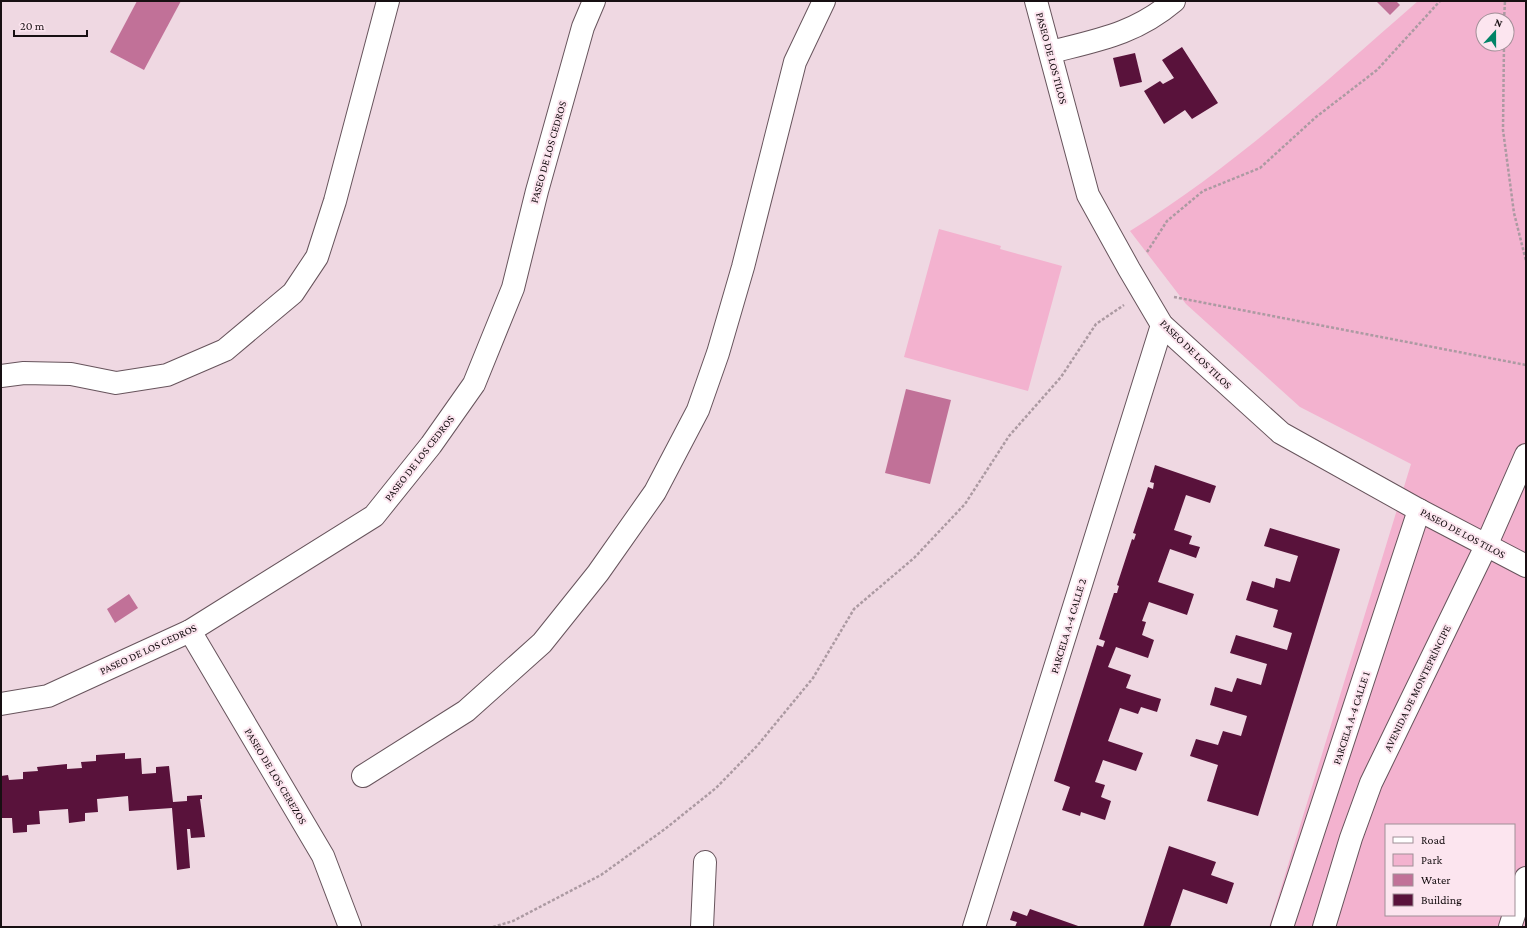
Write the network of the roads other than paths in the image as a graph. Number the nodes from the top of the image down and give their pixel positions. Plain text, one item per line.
1 (388, 1) edge
2 (594, 1) edge
3 (824, 1) edge
4 (1036, 1) edge
5 (1174, 1) edge
6 (1051, 52) junction
7 (1162, 324) junction
8 (1, 376) edge
9 (1526, 455) edge
10 (1419, 510) junction
11 (1486, 546) junction
12 (1526, 566) edge
13 (190, 631) junction
14 (1, 704) edge
15 (363, 776) dead end
16 (705, 862) dead end
17 (1526, 878) edge
18 (1515, 912) edge
19 (1514, 916) edge
20 (350, 927) edge
21 (702, 927) edge
22 (974, 927) edge
23 (1282, 927) edge
24 (1324, 927) edge
25 (1510, 927) edge

1 - 8 street
2 - 13 street, PASEO DE LOS CEDROS
3 - 15 street
4 - 6 street, PASEO DE LOS TILOS
5 - 6 street
6 - 7 street, PASEO DE LOS TILOS
7 - 10 street, PASEO DE LOS TILOS
7 - 22 street, PARCELA A-4 CALLE 2
9 - 11 street, AVENIDA DE MONTEPRÍNCIPE
10 - 11 street, PASEO DE LOS TILOS
10 - 23 street, PARCELA A-4 CALLE 1
11 - 12 street, PASEO DE LOS TILOS
11 - 24 street, AVENIDA DE MONTEPRÍNCIPE
13 - 14 street, PASEO DE LOS CEDROS
13 - 20 street, PASEO DE LOS CEREZOS
16 - 21 street
17 - 18 street
19 - 25 street

